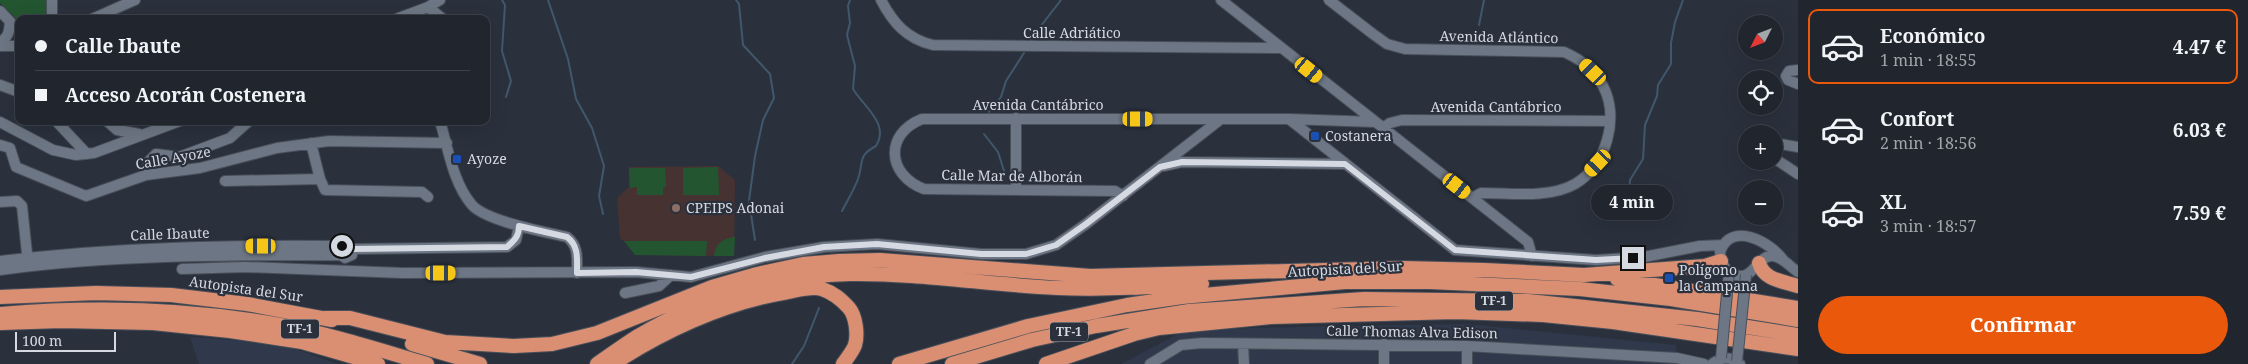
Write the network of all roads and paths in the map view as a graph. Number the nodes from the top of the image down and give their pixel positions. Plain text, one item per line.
1 (52, 0) edge
2 (135, 0) edge
3 (440, 0) edge
4 (881, 0) edge
5 (1221, 0) edge
6 (1329, 0) edge
7 (428, 7) junction
8 (0, 12) edge
9 (52, 15) edge
10 (101, 15) edge
11 (407, 15) edge
12 (437, 15) edge
13 (10, 22) junction
14 (15, 27) edge
15 (1263, 33) junction
16 (1, 41) edge
17 (15, 45) edge
18 (1261, 47) junction
19 (1282, 48) junction
20 (1798, 70) edge
21 (1798, 84) edge
22 (0, 85) edge
23 (15, 91) edge
24 (1356, 108) junction
25 (1016, 118) junction
26 (1196, 119) junction
27 (1221, 119) junction
28 (1288, 119) junction
29 (1312, 120) junction
30 (1351, 120) junction
31 (1610, 121) junction
32 (0, 122) edge
33 (60, 125) edge
34 (109, 125) edge
35 (111, 125) edge
36 (168, 125) edge
37 (245, 125) edge
38 (441, 125) edge
39 (1379, 125) junction
40 (1206, 130) junction
41 (1306, 132) junction
42 (142, 134) junction
43 (311, 142) junction
44 (447, 143) junction
45 (0, 144) edge
46 (1783, 144) edge
47 (1798, 147) edge
48 (1183, 149) junction
49 (100, 151) junction
50 (87, 154) junction
51 (1186, 162) junction
52 (1345, 164) junction
53 (1783, 164) edge
54 (1160, 167) junction
55 (1798, 174) edge
56 (146, 175) junction
57 (903, 176) joint
58 (320, 179) junction
59 (225, 181) dead end
60 (1016, 189) junction
61 (1123, 196) junction
62 (428, 197) dead end
63 (1472, 198) junction
64 (0, 202) edge
65 (519, 226) junction
66 (1753, 240) junction
67 (1723, 246) junction
68 (1532, 256) junction
69 (0, 261) edge
70 (1784, 261) junction
71 (28, 262) junction
72 (1759, 263) junction
73 (1725, 267) junction
74 (0, 270) edge
75 (182, 270) dead end
76 (1798, 272) edge
77 (577, 273) junction
78 (671, 275) junction
79 (1584, 275) junction
80 (1746, 275) junction
81 (1345, 282) junction
82 (1798, 286) edge
83 (625, 293) dead end
84 (0, 297) edge
85 (1798, 308) edge
86 (0, 314) edge
87 (325, 318) junction
88 (1798, 320) edge
89 (0, 324) edge
90 (1798, 335) edge
91 (302, 342) junction
92 (1243, 344) junction
93 (1384, 344) junction
94 (1467, 346) junction
95 (1796, 350) edge
96 (1064, 357) junction
97 (1721, 358) junction
98 (1677, 361) edge
99 (1738, 362) edge
100 (357, 364) edge
101 (378, 364) edge
102 (427, 364) edge
103 (480, 364) edge
104 (597, 364) edge
105 (613, 364) edge
106 (843, 364) edge
107 (899, 364) edge
108 (952, 364) edge
109 (1046, 364) edge
110 (1050, 364) edge
111 (1150, 364) edge
112 (1244, 364) edge
113 (1384, 364) edge
114 (1468, 364) edge
115 (1704, 364) edge
116 (1712, 364) edge

1 - 9 street
2 - 10 street
3 - 7 street
4 - 18 street, Calle Adriático
5 - 15 street
6 - 31 street, Avenida Atlántico
7 - 11 street
7 - 12 street
8 - 13 street
13 - 14 street
13 - 16 street
15 - 18 street
15 - 19 street
16 - 17 street
18 - 19 street, Calle Adriático
19 - 24 street
20 - 21 street
22 - 23 street
24 - 30 street
24 - 39 street
25 - 26 street, Avenida Cantábrico
25 - 57 street, Avenida Cantábrico
25 - 60 street
26 - 27 street, Avenida Cantábrico
26 - 40 street
27 - 28 street, Avenida Cantábrico
27 - 40 street
28 - 29 street, Avenida Cantábrico
28 - 41 street
29 - 30 street, Avenida Cantábrico
29 - 41 street
30 - 39 street, Avenida Cantábrico
31 - 39 street, Avenida Cantábrico
31 - 63 street, Avenida Atlántico
32 - 50 street
33 - 50 street
34 - 49 street
35 - 42 street
36 - 42 street
37 - 56 street
38 - 44 street
39 - 63 street
40 - 48 street
41 - 52 street
42 - 49 street
43 - 44 street, Calle Ayoze
43 - 56 street, Calle Ayoze
43 - 58 street
44 - 65 street
45 - 56 street, Calle Ayoze
46 - 47 street
48 - 51 street
48 - 54 street
49 - 50 street
51 - 52 street
51 - 54 street
52 - 68 street
53 - 55 street
54 - 61 street
57 - 60 street, Calle Mar de Alborán
58 - 59 street
58 - 62 street
60 - 61 street, Calle Mar de Alborán
61 - 78 street
63 - 68 street
64 - 71 street
65 - 71 street, Calle Ibaute
65 - 77 street
66 - 67 street
66 - 70 street
66 - 72 street
67 - 68 street
67 - 73 street
69 - 71 street, Calle Ibaute
70 - 72 street
70 - 76 street
71 - 74 street, Calle Ibaute
72 - 80 street
72 - 82 highway
73 - 79 highway
73 - 80 street
73 - 97 street, bridge
75 - 77 street
77 - 78 street
78 - 83 street
79 - 85 highway
79 - 87 highway
80 - 99 street, bridge
81 - 88 highway, Autopista del Sur / TF-1
81 - 104 highway
81 - 107 highway, Autopista del Sur / TF-1
84 - 87 highway, Autopista del Sur / TF-1
86 - 102 highway, TF-1
87 - 103 highway, Autopista del Sur / TF-1
89 - 91 highway
90 - 108 highway, TF-1
91 - 100 highway
91 - 101 highway
92 - 93 street, Calle Thomas Alva Edison
92 - 111 street, Calle Thomas Alva Edison
92 - 112 street
93 - 94 street, Calle Thomas Alva Edison
93 - 113 street
94 - 98 street, Calle Thomas Alva Edison
94 - 114 street
95 - 96 highway
96 - 109 highway
96 - 110 highway
97 - 99 street
97 - 116 street
98 - 115 street, Calle Thomas Alva Edison
105 - 106 highway

